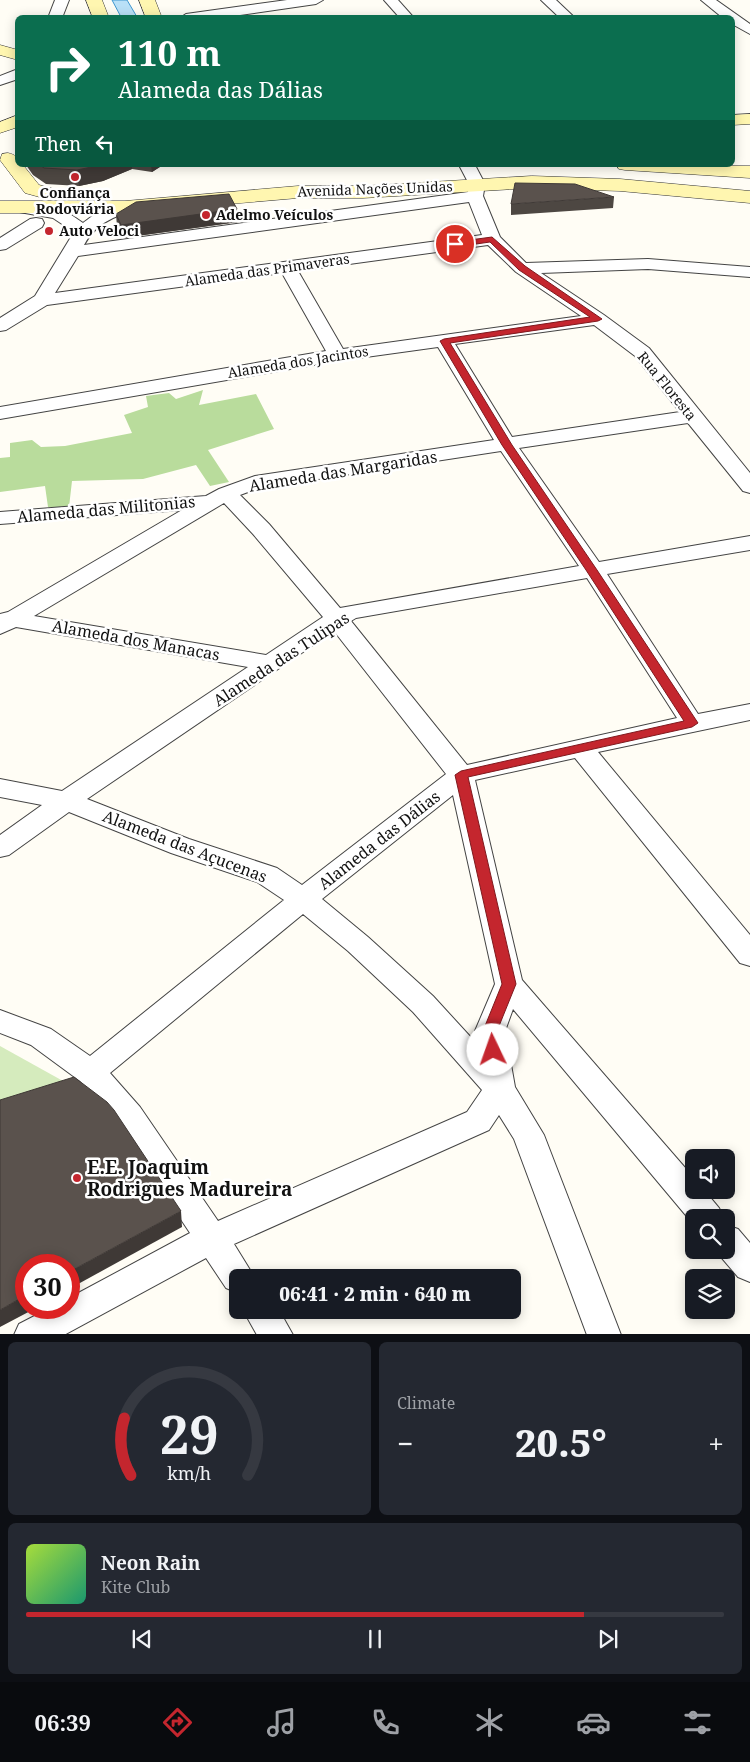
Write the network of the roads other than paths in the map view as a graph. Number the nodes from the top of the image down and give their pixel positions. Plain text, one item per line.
1 (62, 0) edge
2 (94, 0) edge
3 (147, 0) edge
4 (316, 0) edge
5 (391, 0) edge
6 (548, 0) edge
7 (708, 0) edge
8 (240, 9) edge
9 (56, 15) edge
10 (100, 15) edge
11 (153, 15) edge
12 (204, 15) edge
13 (405, 15) edge
14 (566, 15) edge
15 (728, 15) edge
16 (750, 18) edge
17 (735, 19) edge
18 (735, 20) edge
19 (750, 30) edge
20 (0, 50) edge
21 (15, 53) edge
22 (15, 74) edge
23 (0, 81) edge
24 (750, 119) edge
25 (735, 120) edge
26 (15, 121) edge
27 (0, 128) edge
28 (8, 158) edge
29 (468, 167) edge
30 (661, 167) edge
31 (424, 171) dead end
32 (750, 172) edge
33 (296, 185) junction
34 (476, 190) junction
35 (0, 191) edge
36 (46, 193) junction
37 (750, 197) edge
38 (0, 207) edge
39 (125, 207) junction
40 (20, 208) junction
41 (36, 223) dead end
42 (83, 231) junction
43 (492, 239) junction
44 (0, 245) edge
45 (72, 252) junction
46 (287, 267) junction
47 (522, 268) junction
48 (750, 272) edge
49 (42, 300) junction
50 (598, 319) junction
51 (0, 326) edge
52 (444, 341) junction
53 (337, 355) junction
54 (0, 413) edge
55 (692, 416) junction
56 (507, 445) junction
57 (750, 486) edge
58 (219, 497) junction
59 (0, 518) edge
60 (750, 543) edge
61 (592, 570) junction
62 (337, 619) junction
63 (5, 622) edge
64 (271, 663) junction
65 (750, 712) edge
66 (692, 723) junction
67 (581, 748) junction
68 (461, 775) junction
69 (0, 788) edge
70 (66, 801) junction
71 (0, 848) edge
72 (303, 899) junction
73 (747, 946) edge
74 (509, 984) junction
75 (0, 1021) edge
76 (90, 1072) junction
77 (500, 1089) junction
78 (700, 1209) edge
79 (210, 1239) junction
80 (232, 1269) edge
81 (266, 1319) edge
82 (31, 1334) edge
83 (276, 1334) edge
84 (604, 1334) edge

1 - 9 street
2 - 10 main road
3 - 11 main road
4 - 8 street
5 - 13 street
6 - 14 street
7 - 15 street
8 - 12 street
16 - 17 street
18 - 19 street
20 - 21 main road
22 - 23 street
24 - 25 main road
26 - 27 main road
28 - 36 main road
29 - 34 street, Rua Floresta
30 - 32 main road
31 - 33 main road, Avenida Nações Unidas
33 - 34 main road, Avenida Nações Unidas
33 - 36 main road, Avenida Nações Unidas
33 - 39 main road, Avenida Nações Unidas
34 - 37 main road, Avenida Nações Unidas
34 - 43 street, Rua Floresta
34 - 45 street
35 - 36 main road, Avenida Nações Unidas
38 - 40 main road, Avenida Nações Unidas
39 - 40 main road, Avenida Nações Unidas
39 - 42 street
40 - 42 street
41 - 44 street
42 - 45 street, Alameda das Primaveras
43 - 46 street, Alameda das Primaveras
43 - 47 street, Rua Floresta
45 - 49 street, Alameda das Primaveras
46 - 49 street, Alameda das Primaveras
46 - 53 street
47 - 48 street
47 - 50 street, Rua Floresta
49 - 51 street, Alameda das Primaveras
50 - 52 street, Alameda dos Jacintos
50 - 55 street, Rua Floresta
52 - 53 street, Alameda dos Jacintos
52 - 56 street
53 - 54 street, Alameda dos Jacintos
55 - 56 street, Alameda das Margaridas
55 - 57 street, Rua Floresta
56 - 58 street, Alameda das Margaridas
56 - 61 street
58 - 59 street, Alameda das Militonias
58 - 62 street
58 - 63 street, Alameda das Margaridas
60 - 61 street, Alameda das Tulipas
61 - 62 street, Alameda das Tulipas
61 - 66 street
62 - 64 street, Alameda das Tulipas
62 - 68 street
63 - 64 street, Alameda dos Manacas
64 - 70 street, Alameda das Tulipas
65 - 66 street, Alameda das Dálias
66 - 67 street, Alameda das Dálias
67 - 68 street, Alameda das Dálias
67 - 73 street
68 - 72 street, Alameda das Dálias
68 - 74 street
69 - 70 street, Alameda das Açucenas
70 - 71 street, Alameda das Tulipas
70 - 72 street, Alameda das Açucenas
72 - 76 street, Alameda das Dálias
72 - 77 street, Alameda das Açucenas
74 - 77 street
74 - 78 street
75 - 76 street
76 - 79 street
77 - 79 street
77 - 84 street
79 - 80 street
79 - 82 street
81 - 83 street

